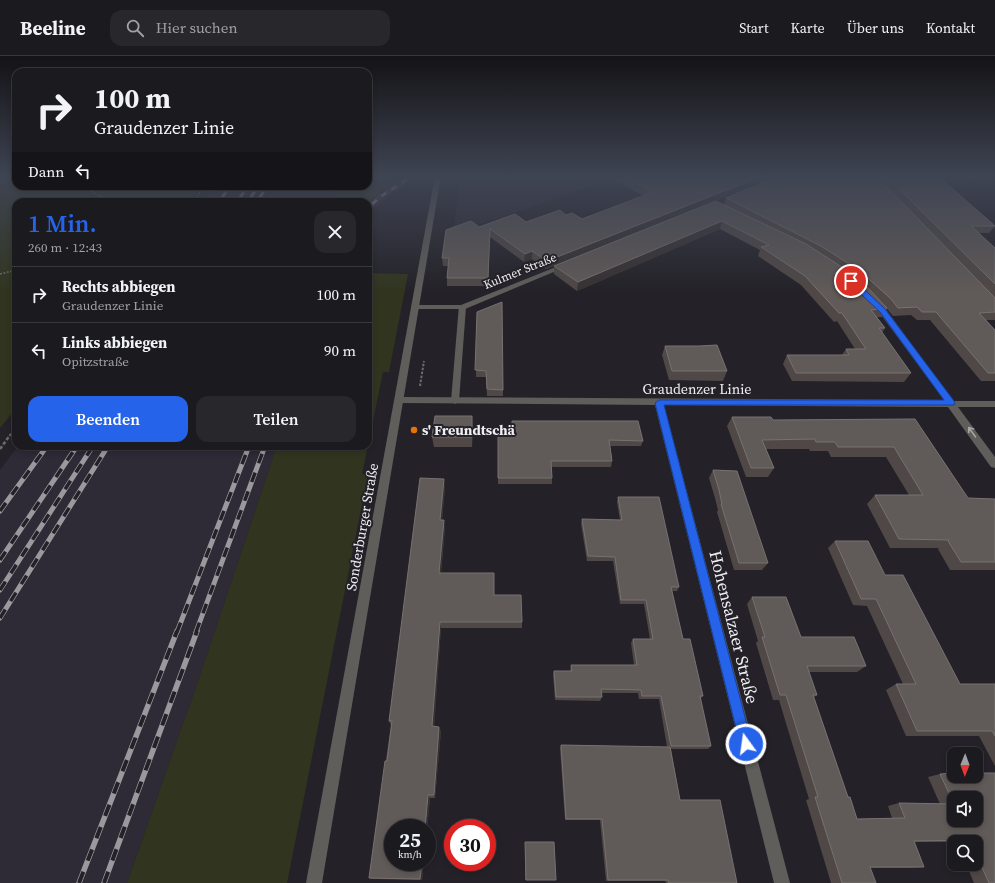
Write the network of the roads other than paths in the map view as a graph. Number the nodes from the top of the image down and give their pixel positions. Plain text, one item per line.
1 (431, 215) edge
2 (571, 263) edge
3 (872, 300) edge
4 (416, 306) junction
5 (462, 307) junction
6 (399, 400) junction
7 (455, 401) junction
8 (659, 403) junction
9 (951, 403) junction
10 (995, 404) edge
11 (995, 464) edge
12 (314, 883) edge
13 (782, 883) edge

1 - 4 street, Sonderburger Straße
2 - 5 street, Kulmer Straße
3 - 9 street
4 - 5 street, Kulmer Straße
4 - 6 street, Sonderburger Straße
5 - 7 street
6 - 7 street, Graudenzer Linie
6 - 12 street, Sonderburger Straße
7 - 8 street, Graudenzer Linie
8 - 9 street, Graudenzer Linie
8 - 13 street, Hohensalzaer Straße
9 - 10 street, Graudenzer Linie
11 -> 9 street

